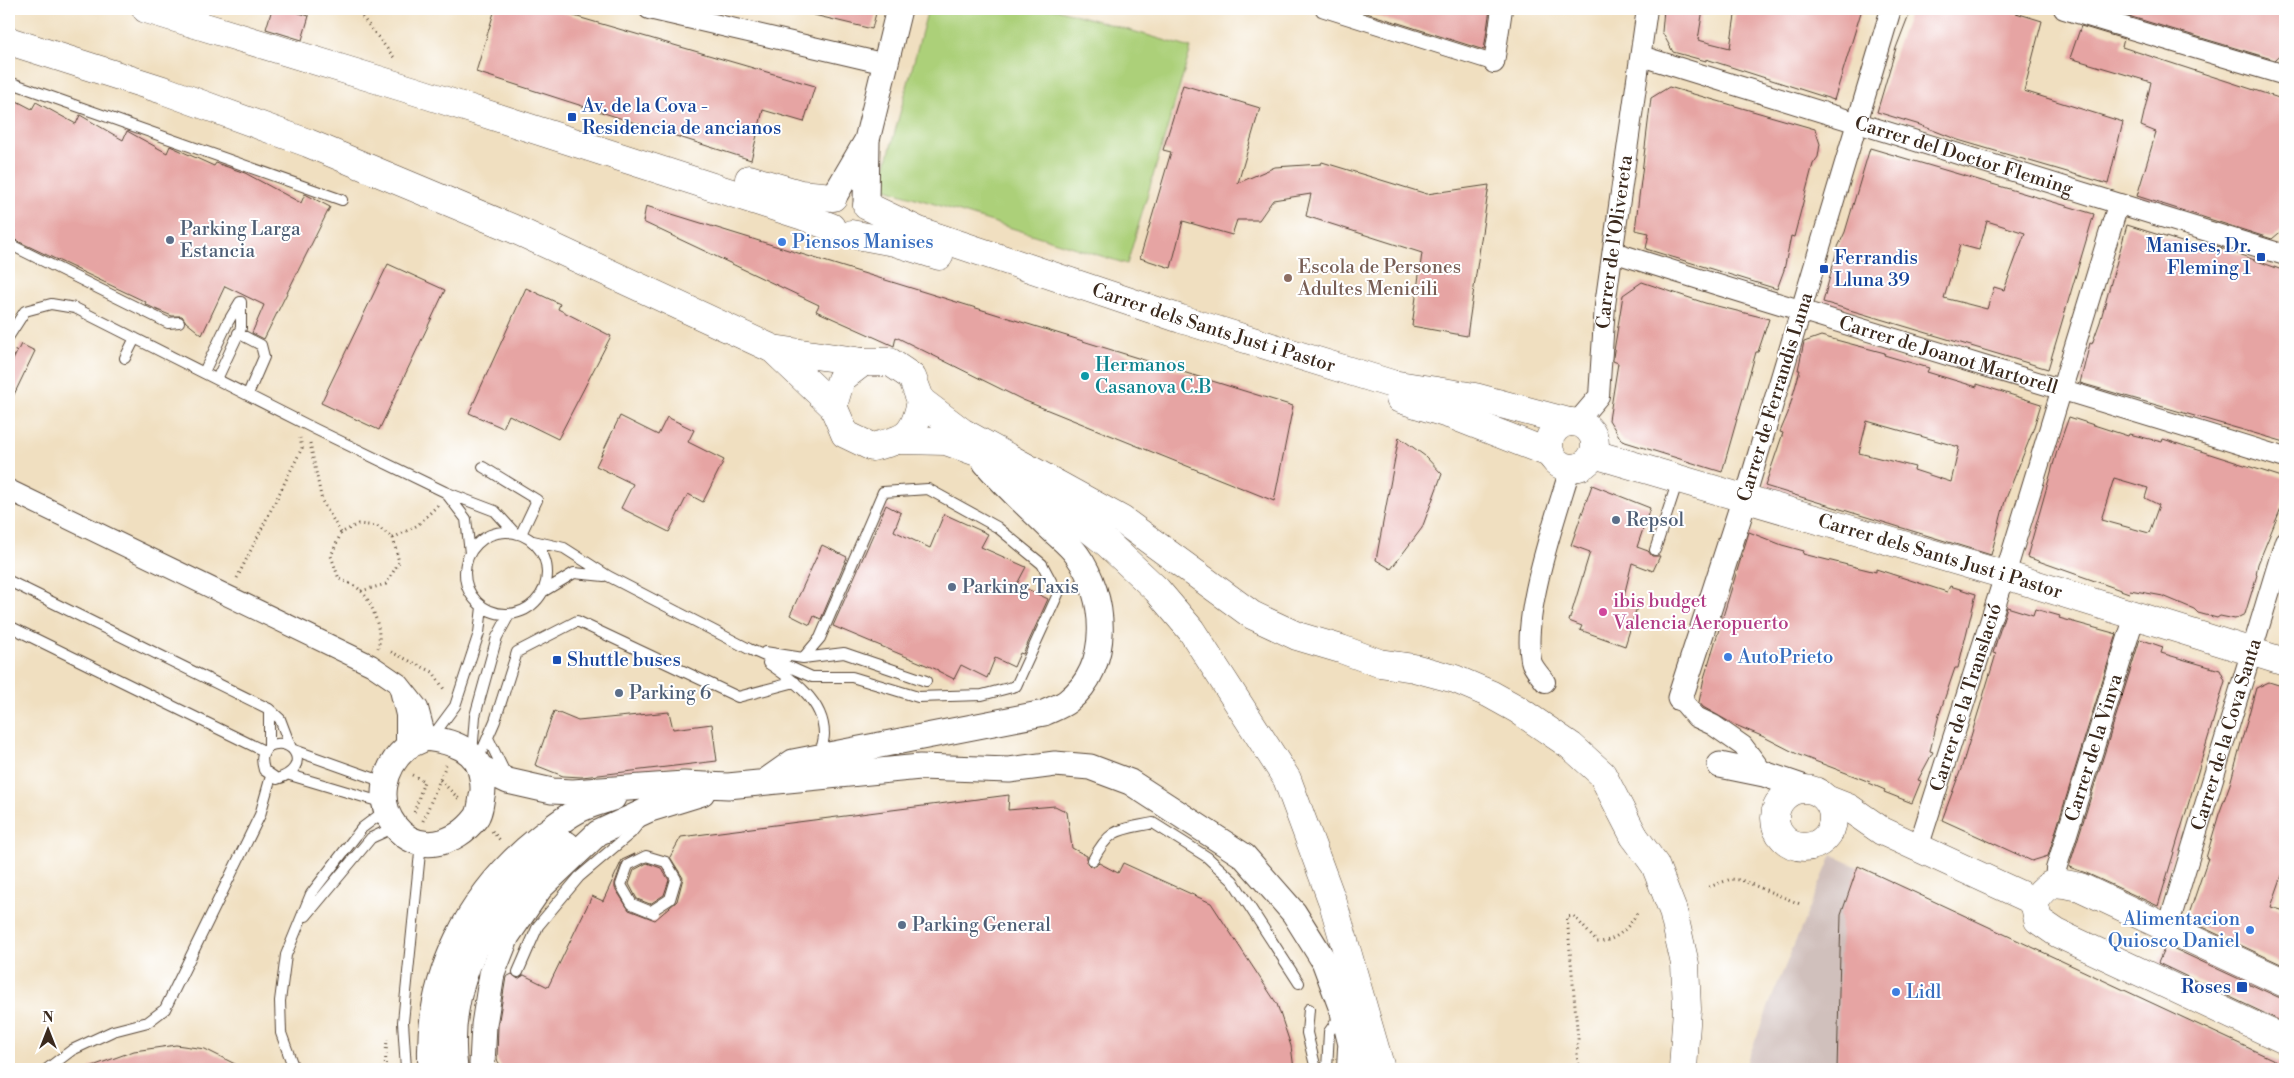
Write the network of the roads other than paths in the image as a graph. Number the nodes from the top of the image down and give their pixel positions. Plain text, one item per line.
1 (146, 9) edge
2 (649, 9) edge
3 (899, 9) edge
4 (1324, 9) edge
5 (1502, 9) edge
6 (1648, 9) edge
7 (1891, 9) edge
8 (2064, 9) edge
9 (9, 41) edge
10 (1641, 56) junction
11 (1494, 63) joint
12 (886, 64) junction
13 (2285, 75) edge
14 (9, 82) edge
15 (415, 91) junction
16 (1857, 122) junction
17 (867, 140) junction
18 (834, 196) junction
19 (342, 200) dead end
20 (866, 205) junction
21 (2118, 205) junction
22 (841, 230) junction
23 (9, 244) edge
24 (1613, 252) junction
25 (2285, 255) edge
26 (1801, 312) junction
27 (179, 322) dead end
28 (238, 333) junction
29 (9, 336) edge
30 (135, 338) junction
31 (773, 349) junction
32 (125, 358) dead end
33 (863, 362) junction
34 (204, 372) junction
35 (217, 379) junction
36 (2061, 388) junction
37 (248, 394) junction
38 (921, 401) junction
39 (833, 406) junction
40 (1573, 422) junction
41 (901, 440) junction
42 (976, 452) junction
43 (1594, 454) junction
44 (2285, 458) edge
45 (1559, 461) junction
46 (483, 467) dead end
47 (1678, 479) junction
48 (9, 490) edge
49 (445, 492) junction
50 (1745, 498) junction
51 (518, 534) junction
52 (533, 541) junction
53 (2285, 541) edge
54 (1655, 550) dead end
55 (470, 553) junction
56 (2004, 575) junction
57 (608, 576) junction
58 (9, 581) edge
59 (544, 591) junction
60 (482, 607) junction
61 (510, 615) junction
62 (2135, 615) junction
63 (9, 626) edge
64 (749, 649) junction
65 (2252, 651) junction
66 (803, 658) junction
67 (2285, 662) edge
68 (926, 681) dead end
69 (795, 682) junction
70 (1545, 682) dead end
71 (1680, 698) joint
72 (269, 709) junction
73 (421, 741) junction
74 (267, 749) junction
75 (292, 749) junction
76 (480, 755) junction
77 (818, 758) junction
78 (1720, 765) dead end
79 (1764, 774) junction
80 (290, 775) junction
81 (271, 776) junction
82 (764, 783) junction
83 (1818, 794) junction
84 (649, 798) junction
85 (392, 809) junction
86 (1882, 831) junction
87 (1827, 837) junction
88 (421, 843) junction
89 (1918, 848) junction
90 (1093, 860) dead end
91 (2055, 882) junction
92 (2034, 901) junction
93 (658, 911) joint
94 (301, 923) junction
95 (2168, 927) junction
96 (518, 972) dead end
97 (492, 974) junction
98 (1299, 983) dead end
99 (2285, 983) edge
100 (1309, 1009) dead end
101 (1344, 1012) junction
102 (2285, 1040) edge
103 (47, 1069) edge
104 (294, 1069) edge
105 (406, 1069) edge
106 (431, 1069) edge
107 (455, 1069) edge
108 (473, 1069) edge
109 (484, 1069) edge
110 (1316, 1069) edge
111 (1328, 1069) edge
112 (1342, 1069) edge
113 (1356, 1069) edge
114 (1381, 1069) edge
115 (1683, 1069) edge

1 - 15 main road
2 - 12 street
3 - 12 street
4 - 11 street
5 - 11 street
6 - 10 street, Carrer de l'Olivereta
7 - 16 street, Carrer de Ferrandis Luna
8 - 13 street
9 - 31 main road
10 - 16 street, Carrer del Doctor Fleming
10 - 24 street, Carrer de l'Olivereta
12 - 17 street
14 - 19 lane
15 - 18 main road
15 - 22 main road, Carrer dels Sants Just i Pastor
16 - 21 street, Carrer del Doctor Fleming
16 - 26 street, Carrer de Ferrandis Luna
17 - 18 street
17 - 20 street
18 - 20 main road
18 - 22 main road
20 - 22 main road
20 - 40 main road, Carrer dels Sants Just i Pastor
21 - 25 street, Carrer del Doctor Fleming
21 - 36 street, Carrer de la Translació
22 - 45 main road, Carrer dels Sants Just i Pastor
23 - 27 lane
24 - 26 street, Carrer de Joanot Martorell
24 - 40 street, Carrer de l'Olivereta
26 - 36 street, Carrer de Joanot Martorell
26 - 50 street, Carrer de Ferrandis Luna
28 - 34 lane
28 - 35 lane
28 - 37 lane
29 - 30 lane
30 - 32 lane
30 - 34 lane
31 - 33 main road
31 - 39 main road
33 - 38 main road
33 - 39 main road
34 - 35 lane
35 - 37 lane
36 - 44 street, Carrer de Joanot Martorell
36 - 56 street, Carrer de la Translació
37 - 49 lane
38 - 41 main road
38 - 115 main road
39 - 41 main road
40 - 43 main road
40 - 45 main road
41 - 42 main road
42 - 77 street
42 - 114 main road
43 - 45 main road
43 - 47 main road, Carrer dels Sants Just i Pastor
45 - 70 street
46 - 51 lane
47 - 50 main road, Carrer dels Sants Just i Pastor
47 - 54 lane
48 - 73 street
49 - 51 lane
49 - 55 lane
50 - 56 main road, Carrer dels Sants Just i Pastor
50 - 71 street, Carrer de Ferrandis Luna
51 - 52 lane
51 - 55 lane
52 - 57 lane
52 - 59 lane
53 - 65 street, Carrer de la Cova Santa
55 - 60 lane
56 - 62 main road, Carrer dels Sants Just i Pastor
56 - 89 street, Carrer de la Translació
57 - 59 lane
57 - 64 lane
58 - 72 lane
59 - 61 lane
60 - 61 lane
60 - 73 lane
61 - 76 lane
62 - 65 main road, Carrer dels Sants Just i Pastor
62 - 91 street, Carrer de la Vinya
63 - 74 lane
64 - 66 lane
64 - 66 lane
64 - 69 lane
65 - 67 main road, Carrer dels Sants Just i Pastor
65 - 95 street, Carrer de la Cova Santa
66 - 68 lane
69 - 76 lane
69 - 77 lane
71 - 79 street
72 - 74 lane
72 - 75 lane
73 - 76 street
73 - 85 street
74 - 75 lane
74 - 81 lane
75 - 80 lane
75 - 85 lane
76 - 84 street
76 - 88 street
77 - 82 street
78 - 79 street
79 - 83 street
80 - 81 lane
80 - 85 lane
81 - 103 lane
82 - 84 street
82 - 101 street
83 - 86 main road
83 - 87 main road
83 - 87 main road
84 - 96 lane
84 - 97 street
84 - 106 street
84 - 107 street
85 - 88 street
85 - 94 lane
85 - 94 lane
86 - 87 main road
86 - 89 main road
88 - 105 lane
89 - 92 main road
90 - 98 lane
91 - 92 main road
91 - 95 main road
92 - 102 main road
93 - 93 lane, bridge
94 - 104 lane
95 - 99 main road
97 - 108 street
97 - 109 street
100 - 110 lane
101 - 111 lane
101 - 112 lane
101 - 113 street

